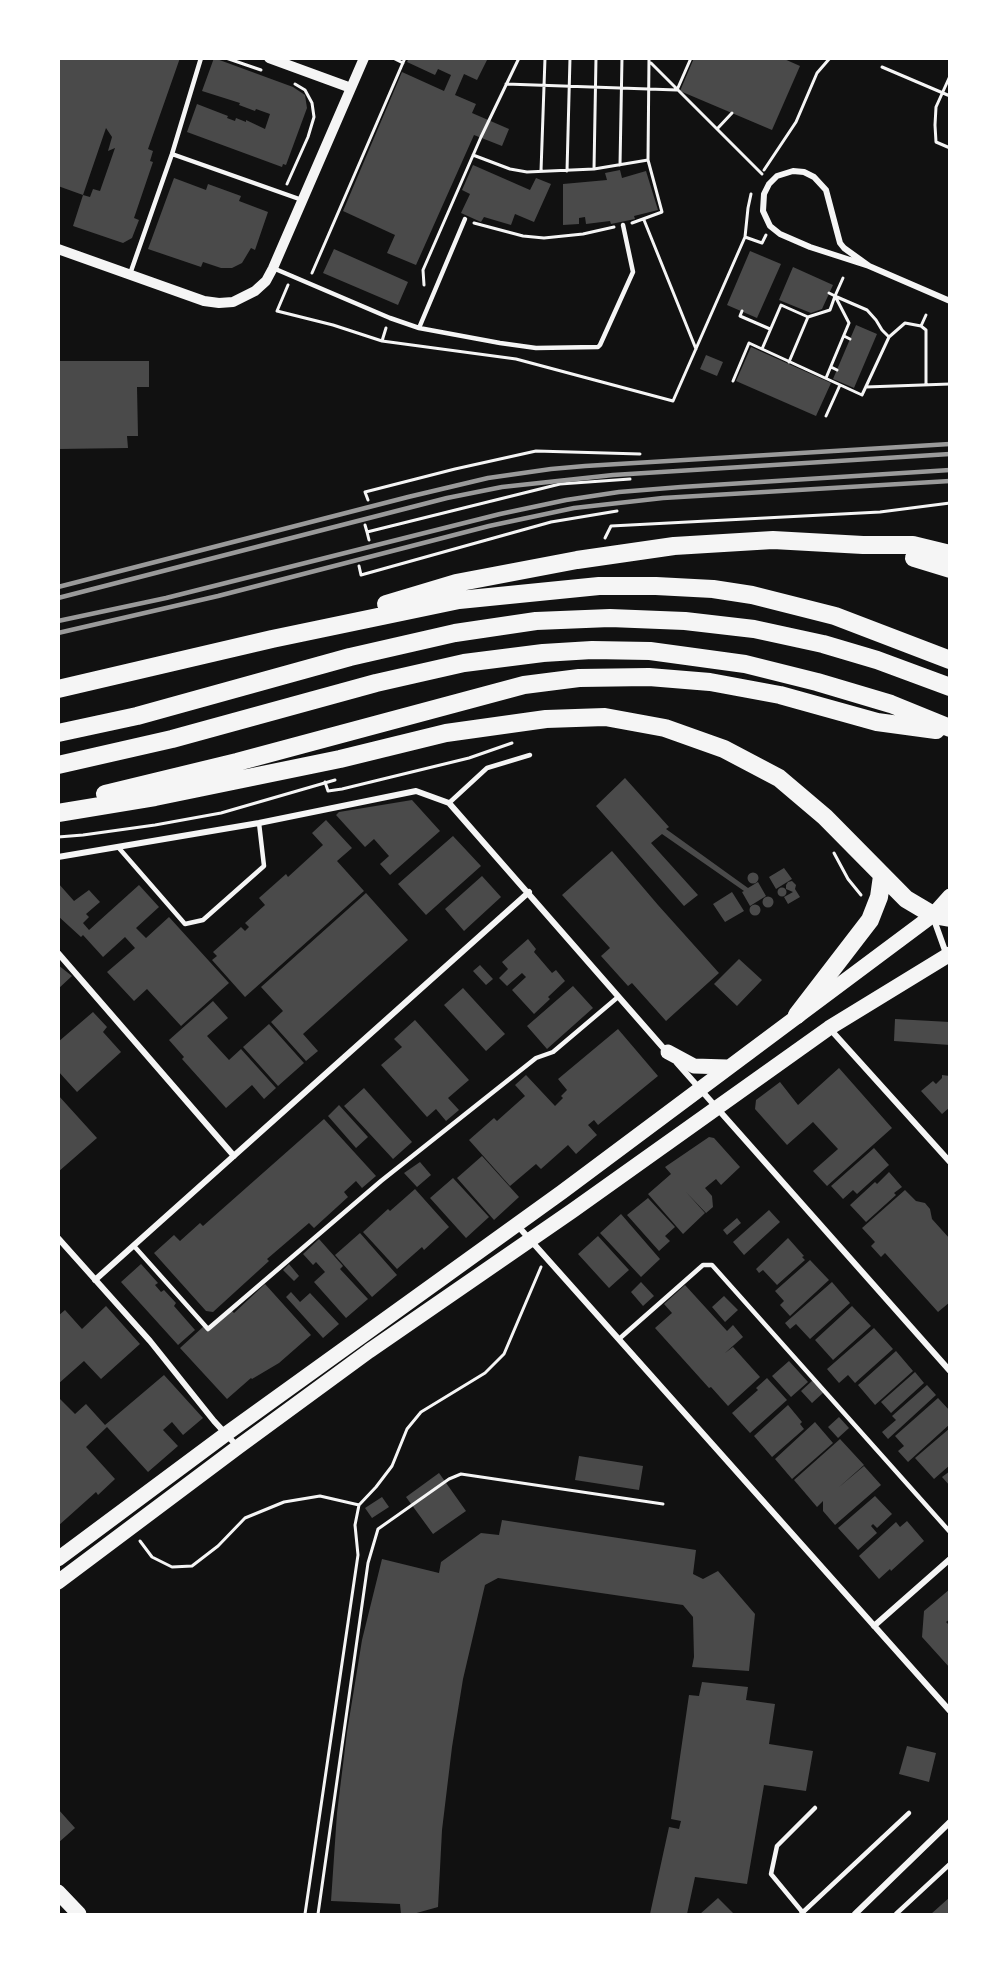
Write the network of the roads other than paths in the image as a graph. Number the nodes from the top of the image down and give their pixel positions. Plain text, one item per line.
1 (201, 58) edge
2 (269, 58) edge
3 (364, 58) edge
4 (351, 88) junction
5 (172, 154) junction
6 (302, 200) junction
7 (465, 219) road end
8 (623, 225) road end
9 (58, 249) edge
10 (869, 266) junction
11 (273, 268) junction
12 (130, 274) junction
13 (950, 301) edge
14 (419, 328) junction
15 (863, 545) junction
16 (950, 554) edge
17 (950, 569) edge
18 (272, 639) junction
19 (950, 660) edge
20 (950, 687) edge
21 (58, 689) edge
22 (950, 730) edge
23 (58, 733) edge
24 (530, 755) dead end
25 (58, 765) edge
26 (58, 803) edge
27 (449, 803) junction
28 (58, 813) edge
29 (259, 823) junction
30 (118, 847) junction
31 (58, 857) edge
32 (882, 876) junction
33 (528, 892) junction
34 (950, 896) edge
35 (941, 918) edge
36 (58, 952) edge
37 (949, 956) edge
38 (618, 997) junction
39 (797, 1016) junction
40 (829, 1028) junction
41 (668, 1052) junction
42 (727, 1067) junction
43 (700, 1089) junction
44 (716, 1108) junction
45 (234, 1156) junction
46 (950, 1162) edge
47 (517, 1224) junction
48 (58, 1238) edge
49 (530, 1240) junction
50 (134, 1246) junction
51 (95, 1280) junction
52 (619, 1340) junction
53 (948, 1367) edge
54 (226, 1434) junction
55 (238, 1447) junction
56 (950, 1532) edge
57 (61, 1553) edge
58 (950, 1559) edge
59 (77, 1568) junction
60 (58, 1582) edge
61 (874, 1626) junction
62 (950, 1710) edge
63 (815, 1808) dead end
64 (909, 1813) dead end
65 (950, 1822) edge
66 (950, 1864) edge
67 (58, 1892) edge
68 (79, 1914) edge
69 (802, 1914) edge
70 (855, 1914) edge
71 (896, 1914) edge

1 - 5 lane
2 - 4 street
3 - 4 street
4 - 6 street
5 - 6 lane
5 - 12 lane
6 - 11 street
7 - 14 lane
8 - 14 lane
9 - 12 street
10 - 10 street
10 - 13 street
11 - 12 street
11 - 14 lane
15 - 16 highway
15 - 17 highway
15 - 18 highway
18 - 19 highway
18 - 21 highway
20 - 23 highway
22 - 25 highway
22 - 26 highway
24 - 27 lane
27 - 29 street
27 - 33 street
28 - 32 highway
29 - 30 street
29 - 30 lane
30 - 31 street
32 - 35 highway
32 - 39 highway
33 - 38 street
33 - 45 street
34 - 35 main road
35 - 37 street
35 - 39 main road
36 - 45 street
37 - 40 main road
38 - 41 street
38 - 50 lane
39 - 42 main road
40 - 44 main road
40 - 46 street
41 - 42 main road
41 - 43 street
42 - 43 main road
43 - 44 street
43 - 47 main road
44 - 49 main road
44 - 53 street
45 - 50 street
47 - 49 street
47 - 54 main road
48 - 51 street
49 - 52 street
49 - 55 main road
50 - 51 street
51 - 54 street
52 - 56 lane
52 - 61 street
54 - 55 street
54 - 57 main road
55 - 59 main road
57 - 59 street
58 - 61 street
59 - 60 main road
61 - 62 street
63 - 69 lane
64 - 69 lane
65 - 70 street
66 - 71 lane
67 - 68 main road

